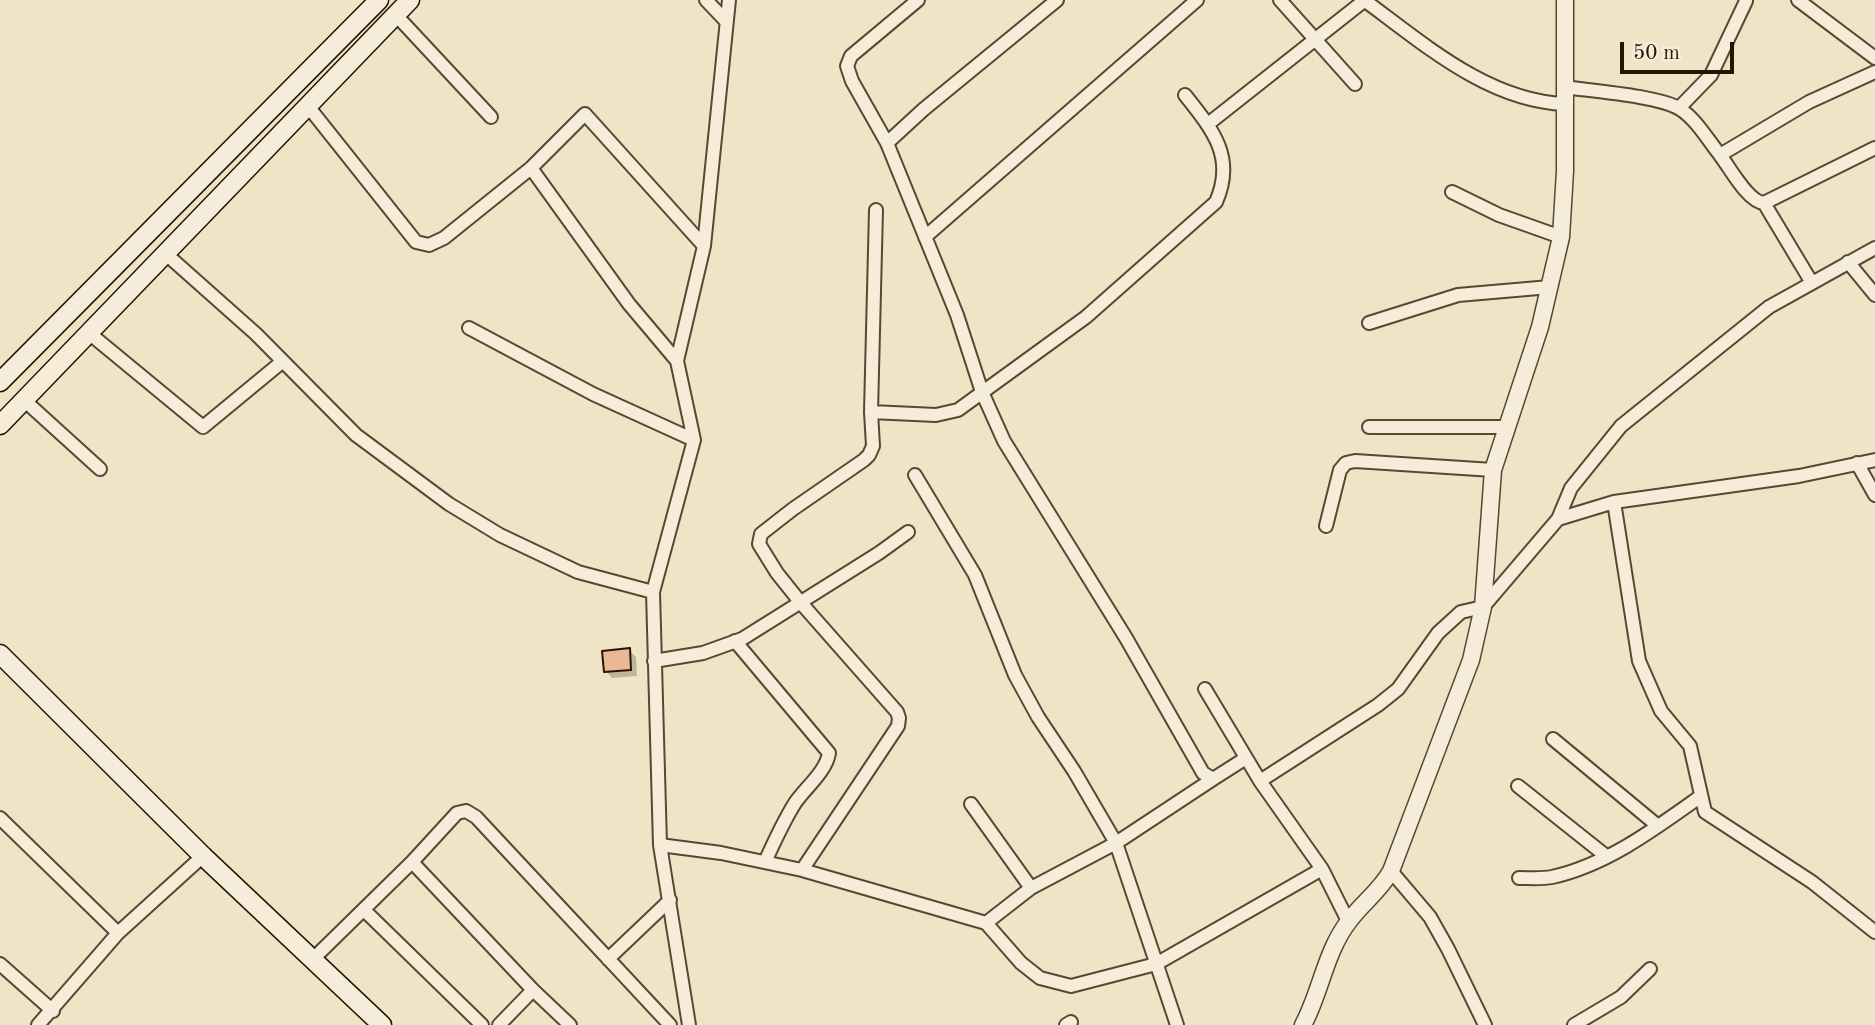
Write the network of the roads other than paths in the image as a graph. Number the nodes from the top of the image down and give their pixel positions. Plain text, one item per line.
1 (379, 0) edge
2 (410, 0) edge
3 (706, 0) edge
4 (729, 0) edge
5 (918, 0) edge
6 (1057, 0) edge
7 (1197, 0) edge
8 (1280, 0) edge
9 (1364, 0) edge
10 (1564, 0) edge
11 (1745, 0) edge
12 (1798, 0) edge
13 (395, 14) junction
14 (726, 21) junction
15 (1315, 40) junction
16 (1875, 58) edge
17 (1875, 72) edge
18 (1355, 85) dead end
19 (1566, 87) junction
20 (1185, 95) dead end
21 (1566, 104) junction
22 (307, 106) junction
23 (1679, 108) junction
24 (491, 117) dead end
25 (1208, 124) junction
26 (887, 143) junction
27 (1875, 148) edge
28 (1720, 155) junction
29 (531, 169) junction
30 (1452, 192) dead end
31 (1764, 203) junction
32 (876, 210) dead end
33 (925, 237) junction
34 (1561, 237) junction
35 (704, 246) junction
36 (1875, 248) edge
37 (166, 254) junction
38 (1848, 262) junction
39 (1812, 283) junction
40 (1550, 287) junction
41 (1875, 295) edge
42 (1369, 323) dead end
43 (469, 328) dead end
44 (89, 333) junction
45 (677, 360) junction
46 (283, 361) junction
47 (0, 382) edge
48 (982, 392) junction
49 (24, 400) junction
50 (871, 412) junction
51 (0, 425) edge
52 (1369, 427) dead end
53 (1506, 427) junction
54 (694, 440) junction
55 (1875, 460) edge
56 (1857, 463) junction
57 (100, 469) dead end
58 (1493, 470) junction
59 (915, 475) dead end
60 (1875, 495) edge
61 (1614, 502) junction
62 (1558, 519) junction
63 (1326, 526) dead end
64 (908, 532) dead end
65 (653, 592) junction
66 (801, 603) junction
67 (1483, 607) junction
68 (735, 641) junction
69 (0, 654) edge
70 (654, 661) junction
71 (1205, 689) dead end
72 (1553, 739) dead end
73 (1246, 758) junction
74 (1213, 779) junction
75 (1260, 780) junction
76 (1518, 786) dead end
77 (1701, 796) junction
78 (971, 804) dead end
79 (0, 818) edge
80 (1658, 826) junction
81 (1116, 843) junction
82 (660, 845) junction
83 (203, 856) junction
84 (1606, 856) junction
85 (412, 862) junction
86 (765, 862) junction
87 (1322, 869) junction
88 (802, 870) junction
89 (1391, 871) junction
90 (1519, 878) dead end
91 (1031, 888) junction
92 (670, 900) junction
93 (365, 910) junction
94 (1348, 921) junction
95 (986, 923) junction
96 (1875, 932) edge
97 (118, 933) junction
98 (313, 960) junction
99 (608, 960) junction
100 (0, 964) edge
101 (1156, 964) junction
102 (1650, 969) dead end
103 (533, 990) junction
104 (52, 1011) junction
105 (38, 1025) edge
106 (382, 1025) edge
107 (482, 1025) edge
108 (499, 1025) edge
109 (570, 1025) edge
110 (670, 1025) edge
111 (689, 1025) edge
112 (1177, 1025) edge
113 (1303, 1025) edge
114 (1485, 1025) edge
115 (1574, 1025) edge

1 - 47 main road
2 - 13 main road
3 - 14 street
4 - 14 street
5 - 26 street
6 - 26 street
7 - 33 street
8 - 15 street
9 - 15 street
9 - 21 street
10 - 19 street
11 - 23 street
12 - 16 street
13 - 22 main road
13 - 24 street
14 - 35 street
15 - 18 street
15 - 25 street
17 - 28 street
19 - 21 street
19 - 23 street
20 - 25 street
21 - 34 street
22 - 29 street
22 - 37 main road
23 - 28 street
25 - 48 street
26 - 33 street
27 - 31 street
28 - 31 street
29 - 35 street
29 - 45 street
30 - 34 street
31 - 39 street
32 - 50 street
33 - 48 street
34 - 40 street
35 - 45 street
36 - 38 street
37 - 44 main road
37 - 46 street
38 - 39 street
38 - 41 street
39 - 62 street
40 - 42 street
40 - 53 street
43 - 54 street
44 - 46 street
44 - 49 main road
45 - 54 street
46 - 65 street
48 - 50 street
48 - 74 street
49 - 51 main road
49 - 57 street
50 - 66 street
52 - 53 street
53 - 58 street
54 - 65 street
55 - 56 street
56 - 60 street
56 - 61 street
58 - 63 street
58 - 67 street
59 - 81 street
61 - 62 street
61 - 77 street
62 - 67 street
64 - 66 street
65 - 70 street
66 - 68 street
66 - 88 street
67 - 75 street
67 - 89 street
68 - 70 street
68 - 86 street
69 - 83 main road
70 - 82 street
71 - 73 street
72 - 80 street
73 - 74 street
73 - 75 street
74 - 81 street
75 - 87 street
76 - 84 street
77 - 80 street
77 - 96 street
78 - 91 street
79 - 97 street
80 - 84 street
81 - 91 street
81 - 101 street
82 - 86 street
82 - 92 street
83 - 97 street
83 - 98 main road
84 - 90 street
85 - 93 street
85 - 99 street
85 - 103 street
86 - 88 street
87 - 94 street
87 - 101 street
88 - 95 street
89 - 94 street
89 - 114 street
91 - 95 street
92 - 99 street
92 - 111 street
93 - 98 street
93 - 107 street
94 - 113 street
95 - 101 street
97 - 104 street
98 - 106 main road
99 - 110 street
100 - 104 street
101 - 112 street
102 - 115 street
103 - 108 street
103 - 109 street
104 - 105 street

